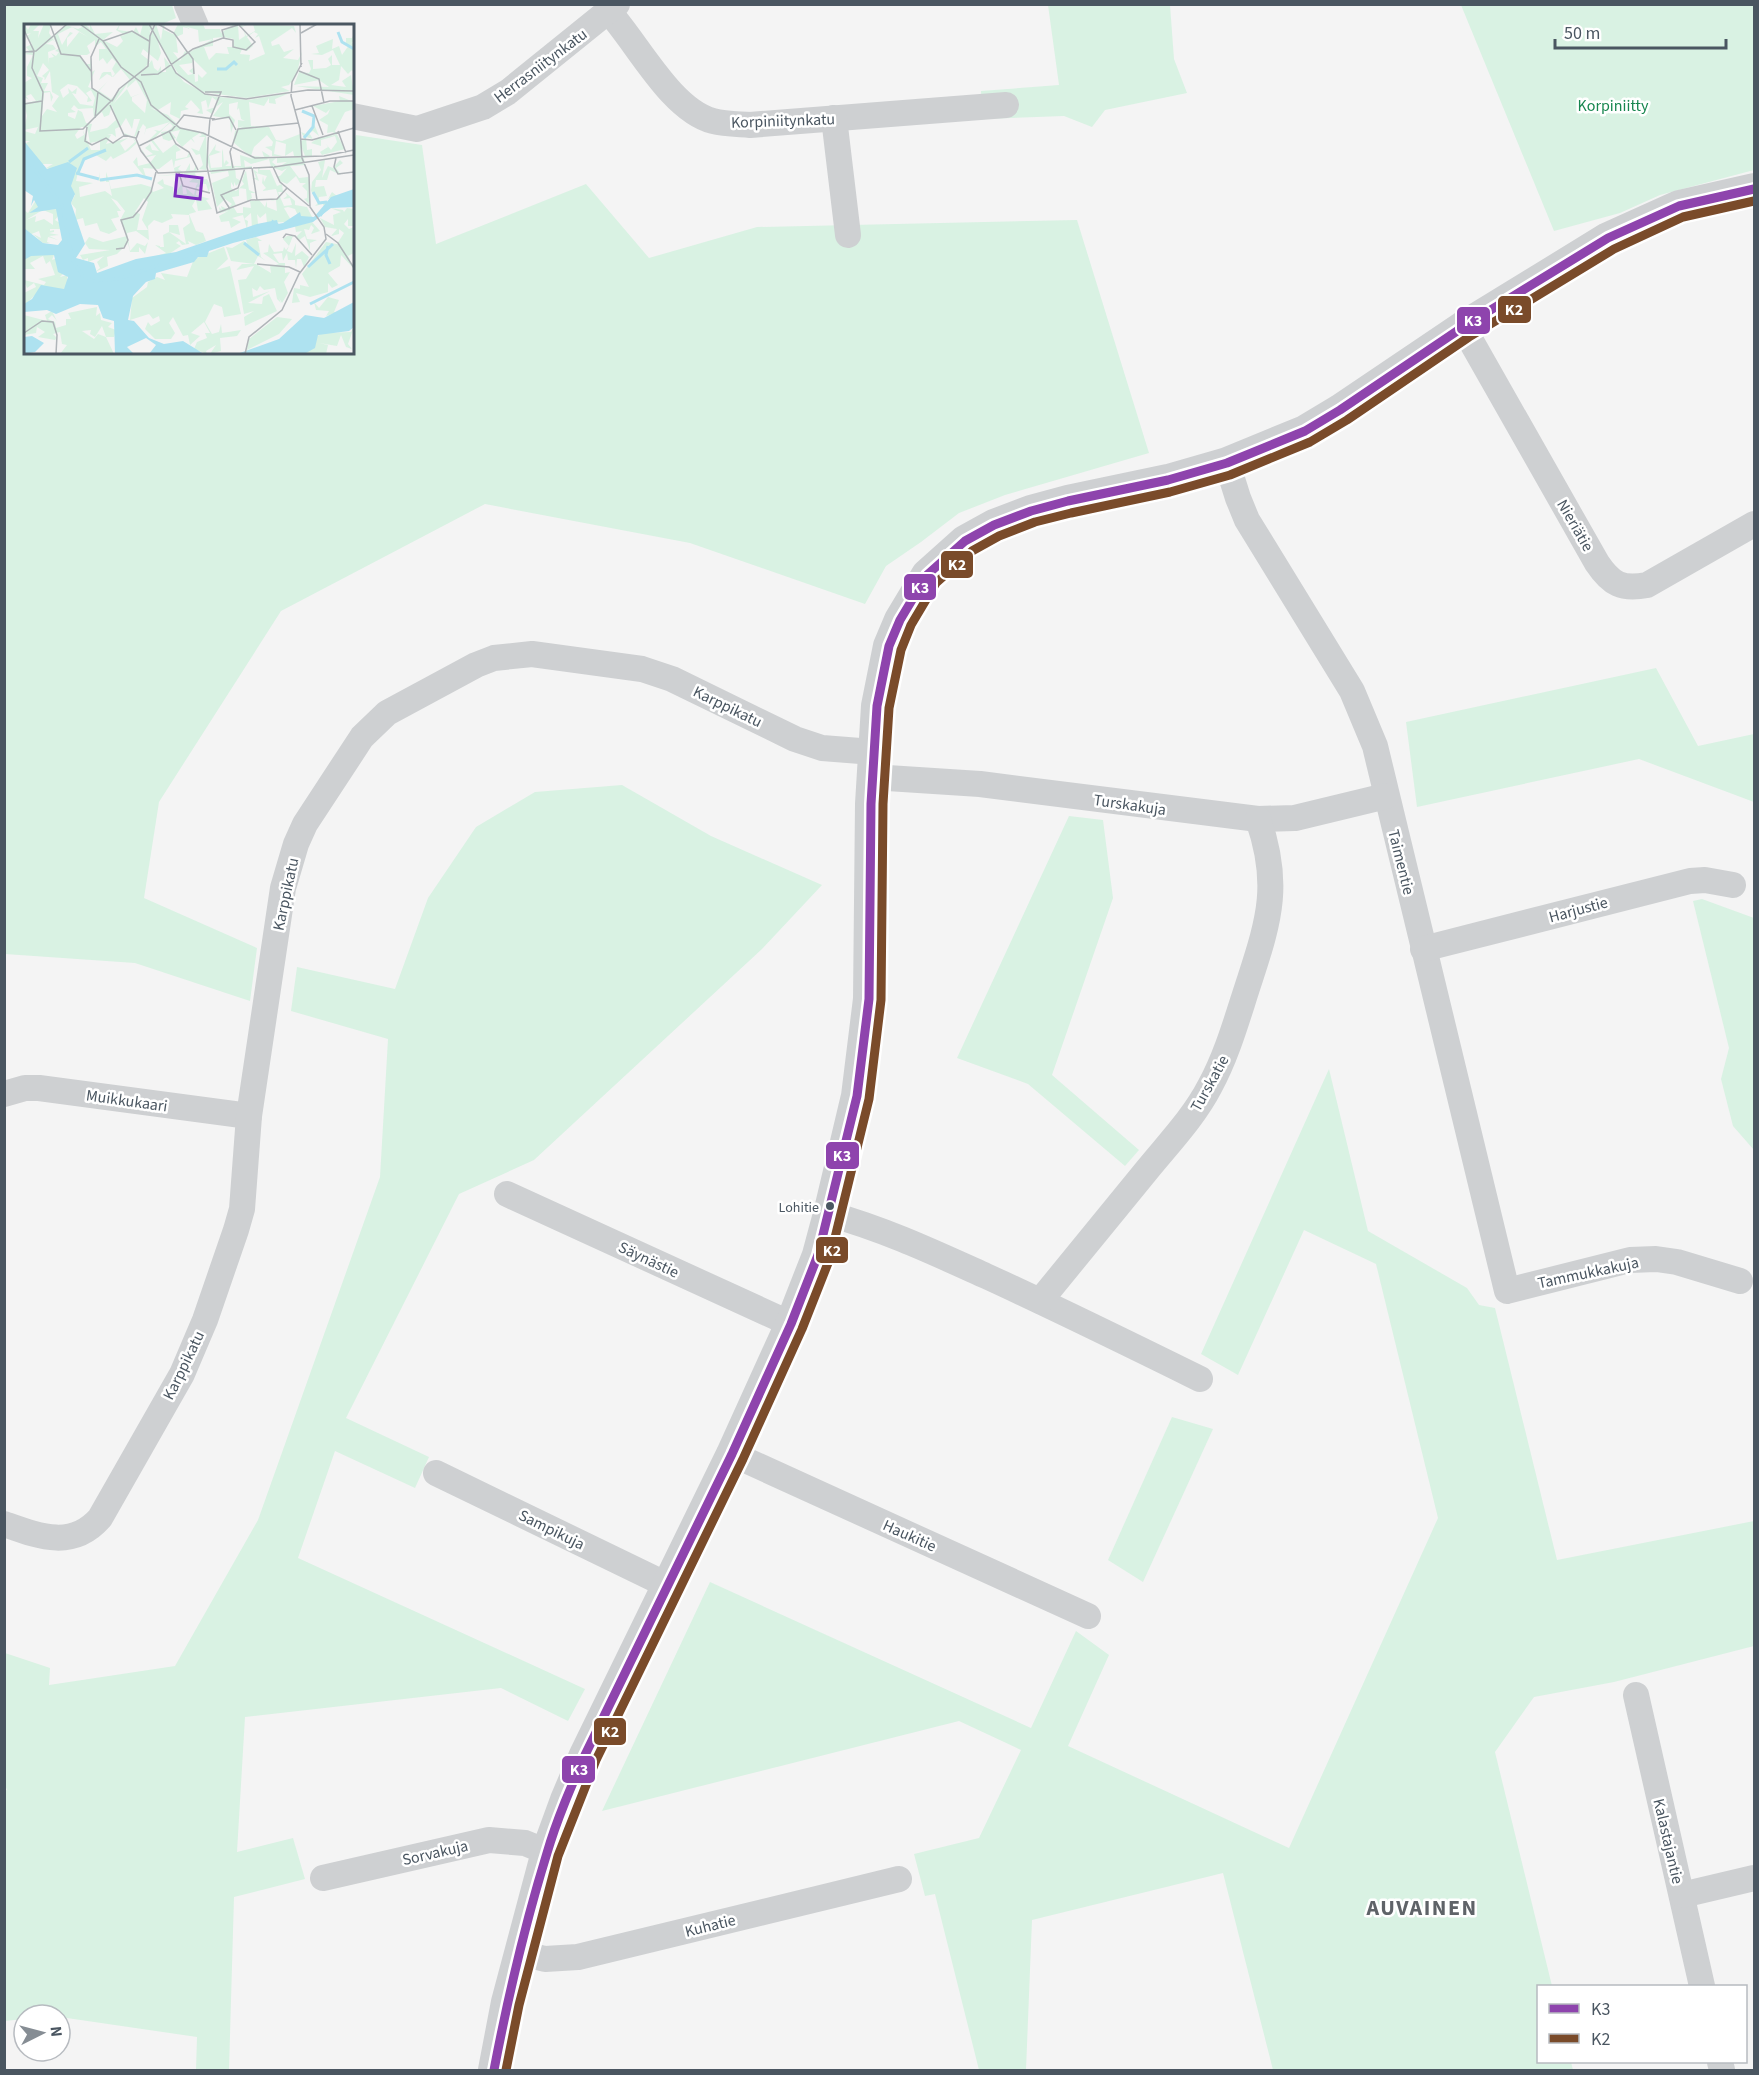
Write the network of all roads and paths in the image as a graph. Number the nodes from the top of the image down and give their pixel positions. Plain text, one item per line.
1 (187, 5) edge
2 (613, 8) edge
3 (195, 24) edge
4 (1006, 105) dead end
5 (354, 116) edge
6 (834, 118) junction
7 (1755, 189) edge
8 (848, 235) dead end
9 (1463, 327) junction
10 (1227, 463) junction
11 (1755, 524) edge
12 (873, 765) junction
13 (1386, 796) junction
14 (1258, 819) junction
15 (1733, 885) dead end
16 (1423, 950) junction
17 (4, 1094) edge
18 (249, 1116) junction
19 (507, 1194) dead end
20 (830, 1214) junction
21 (1740, 1281) dead end
22 (1507, 1291) joint
23 (1040, 1301) junction
24 (791, 1324) junction
25 (1200, 1379) dead end
26 (732, 1454) junction
27 (436, 1473) dead end
28 (4, 1524) edge
29 (667, 1585) junction
30 (1088, 1616) dead end
31 (1636, 1695) dead end
32 (547, 1852) junction
33 (323, 1878) dead end
34 (1755, 1878) edge
35 (898, 1879) dead end
36 (1682, 1896) junction
37 (521, 1953) junction
38 (1702, 1985) edge
39 (495, 2070) edge

1 - 3 street
2 - 5 street, Herrasniitynkatu
2 - 6 street, Korpiniitynkatu
4 - 6 street, Korpiniitynkatu
6 - 8 street
7 - 9 street
9 - 10 street
9 - 11 street, Nieriätie
10 - 12 street
10 - 13 street, Taimentie
12 - 14 street, Turskakuja
12 - 18 street, Karppikatu
12 - 20 street
13 - 14 street, Turskakuja
13 - 16 street, Taimentie
14 - 23 street, Turskatie
15 - 16 street, Harjustie
16 - 22 street, Taimentie
17 - 18 street, Muikkukaari
18 - 28 street, Karppikatu
19 - 24 street, Säynästie
20 - 23 street
20 - 24 street
21 - 22 street, Tammukkakuja
23 - 25 street
24 - 26 street
26 - 29 street
26 - 30 street, Haukitie
27 - 29 street, Sampikuja
29 - 32 street
31 - 36 street, Kalastajantie
32 - 33 street, Sorvakuja
32 - 37 street
34 - 36 street
35 - 37 street, Kuhatie
36 - 38 street, Kalastajantie
37 - 39 street

